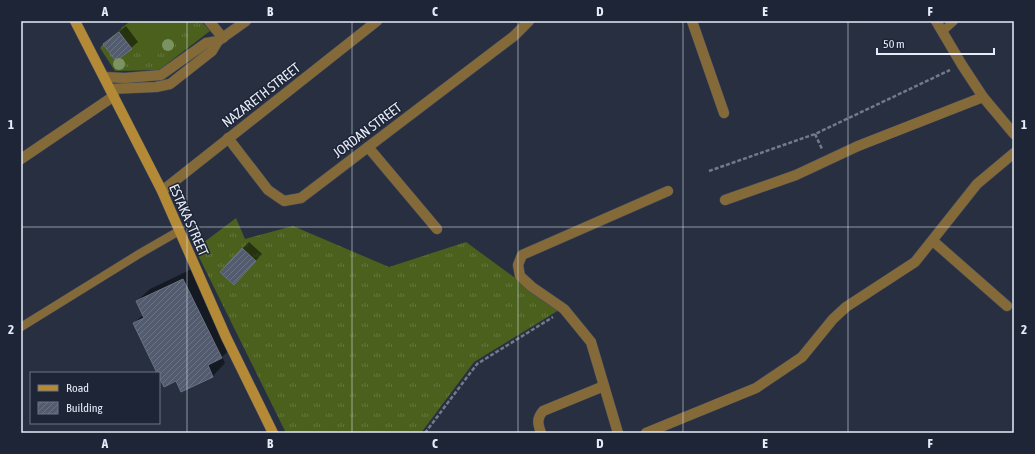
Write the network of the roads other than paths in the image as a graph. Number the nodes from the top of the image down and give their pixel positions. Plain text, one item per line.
1 (75, 21) edge
2 (209, 21) edge
3 (246, 21) edge
4 (377, 21) edge
5 (529, 21) edge
6 (692, 21) edge
7 (936, 21) edge
8 (954, 21) edge
9 (943, 31) junction
10 (220, 40) junction
11 (161, 75) junction
12 (104, 77) junction
13 (170, 84) junction
14 (112, 93) junction
15 (983, 97) junction
16 (724, 112) dead end
17 (1014, 134) edge
18 (228, 138) junction
19 (368, 147) junction
20 (1014, 153) edge
21 (21, 159) edge
22 (162, 191) junction
23 (668, 191) dead end
24 (725, 200) dead end
25 (437, 229) dead end
26 (179, 231) junction
27 (933, 240) junction
28 (1007, 306) dead end
29 (21, 326) edge
30 (604, 386) junction
31 (273, 433) edge
32 (541, 433) edge
33 (618, 433) edge
34 (646, 433) edge

1 - 12 street, ESTAKA STREET
2 - 10 street
3 - 10 street
4 - 18 street, NAZARETH STREET
5 - 19 street, JORDAN STREET
6 - 16 street
7 - 9 street
8 - 9 lane
9 - 15 street
10 - 11 street
10 - 13 street
11 - 12 street
11 - 13 street
12 - 14 street, ESTAKA STREET
13 - 14 street
14 - 21 street
14 - 22 street, ESTAKA STREET
15 - 17 street
15 - 24 street
18 - 19 street, JORDAN STREET
18 - 22 street, NAZARETH STREET
19 - 25 street
20 - 27 street
22 - 26 street, ESTAKA STREET
23 - 30 street
26 - 29 lane
26 - 31 street, ESTAKA STREET
27 - 28 street
27 - 34 street
30 - 32 street
30 - 33 street

